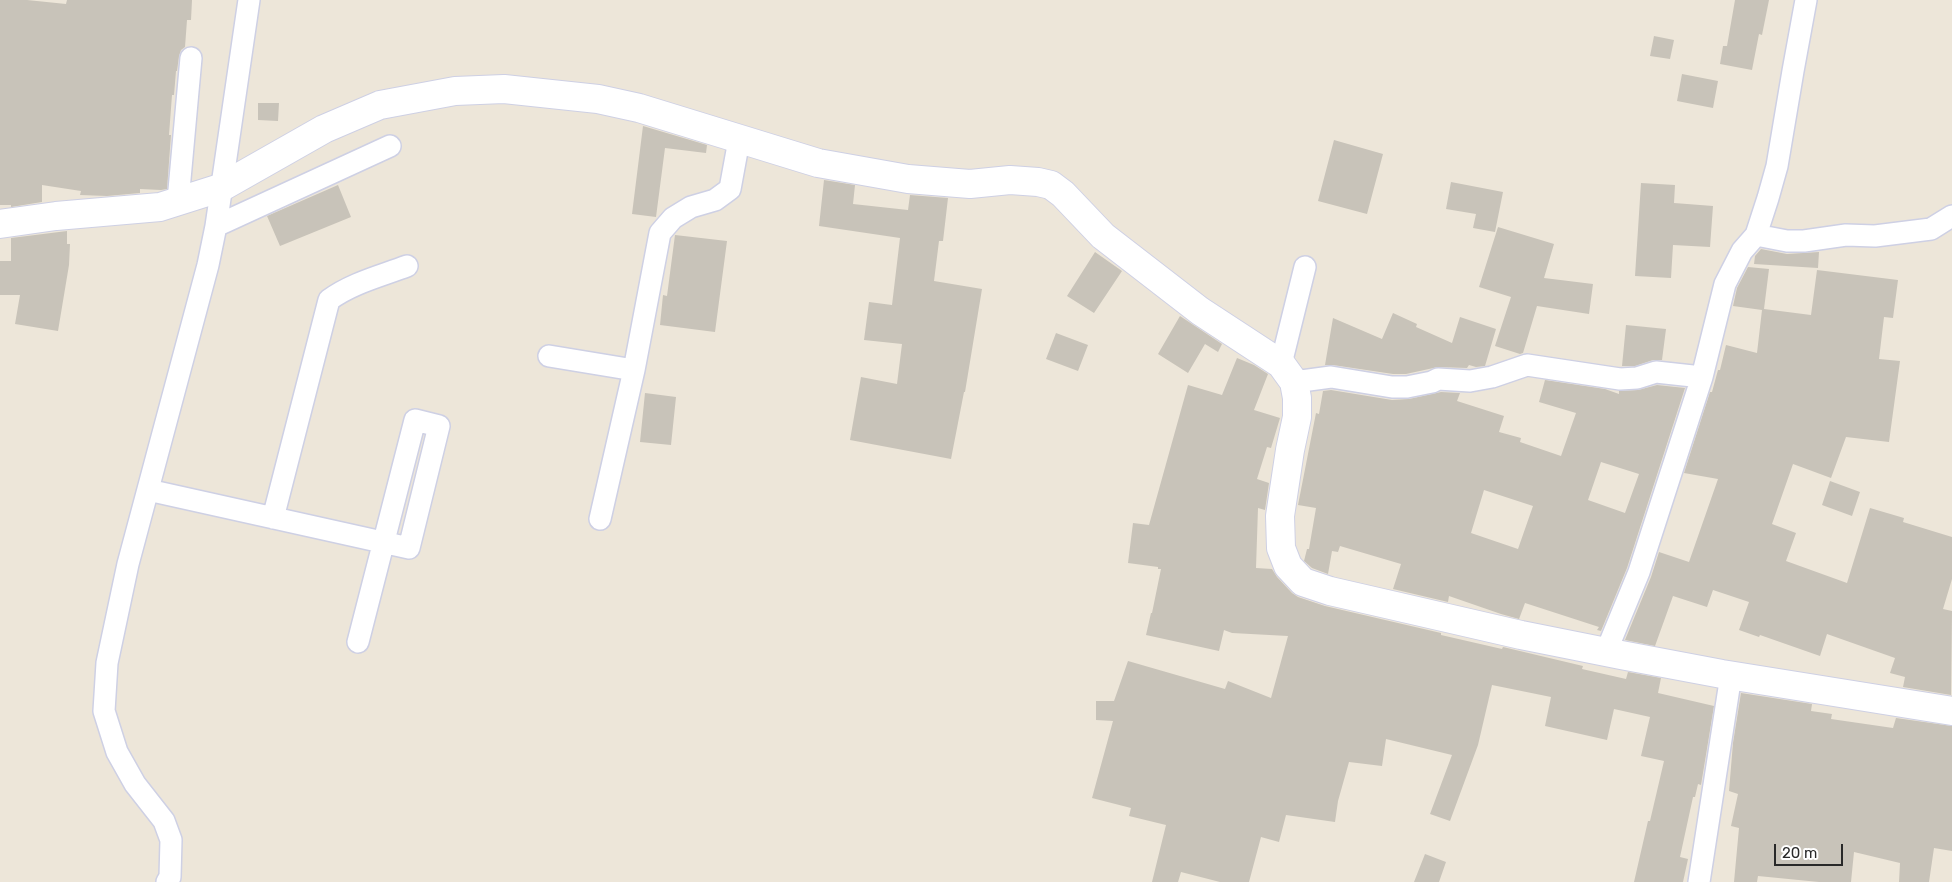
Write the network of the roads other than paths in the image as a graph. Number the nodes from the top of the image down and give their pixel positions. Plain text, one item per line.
1 (250, 0) edge
2 (1806, 0) edge
3 (192, 58) dead end
4 (739, 140) junction
5 (390, 146) dead end
6 (220, 188) junction
7 (178, 201) junction
8 (1952, 216) edge
9 (0, 224) edge
10 (216, 226) junction
11 (1756, 235) junction
12 (407, 266) dead end
13 (1305, 267) dead end
14 (549, 356) dead end
15 (634, 370) junction
16 (1288, 373) junction
17 (1702, 377) junction
18 (148, 490) junction
19 (273, 518) junction
20 (600, 518) dead end
21 (382, 542) junction
22 (358, 642) dead end
23 (1606, 652) junction
24 (1731, 675) junction
25 (1952, 712) edge
26 (167, 882) edge
27 (1699, 882) edge

1 - 6 street
2 - 11 street
3 - 7 street
4 - 6 street
4 - 15 street
4 - 16 street
5 - 10 street
6 - 7 street
6 - 10 street
7 - 9 street
8 - 11 street
10 - 18 street
11 - 17 street
12 - 19 street
13 - 16 street
14 - 15 street
15 - 20 street
16 - 17 street
16 - 23 street
17 - 23 street
18 - 19 street
18 - 26 street
19 - 21 street
21 - 21 street
21 - 22 street
23 - 24 street
24 - 25 street
24 - 27 street

